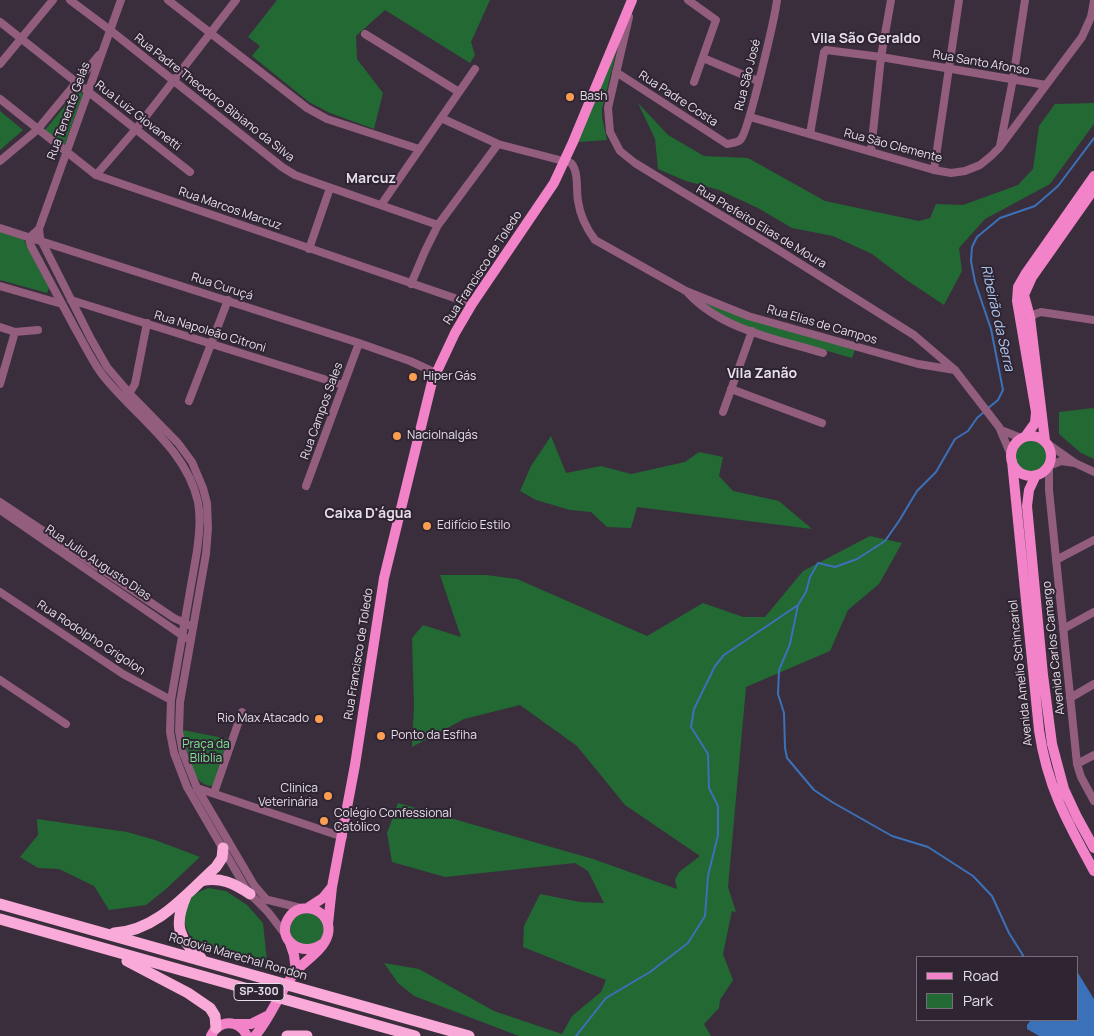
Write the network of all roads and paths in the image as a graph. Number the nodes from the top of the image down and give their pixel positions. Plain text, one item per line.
1 (53, 0) edge
2 (70, 0) edge
3 (121, 0) edge
4 (168, 0) edge
5 (236, 0) edge
6 (632, 0) edge
7 (688, 0) edge
8 (777, 0) edge
9 (891, 0) edge
10 (959, 0) edge
11 (1025, 0) edge
12 (1094, 1) edge
13 (0, 22) edge
14 (110, 30) junction
15 (211, 34) junction
16 (365, 34) dead end
17 (20, 39) junction
18 (102, 52) junction
19 (882, 57) junction
20 (703, 58) junction
21 (0, 64) edge
22 (948, 68) junction
23 (475, 69) dead end
24 (616, 72) junction
25 (758, 80) junction
26 (1013, 80) junction
27 (173, 82) junction
28 (694, 82) dead end
29 (77, 83) junction
30 (1046, 85) junction
31 (88, 92) junction
32 (459, 92) junction
33 (0, 100) edge
34 (750, 117) junction
35 (441, 118) junction
36 (136, 129) junction
37 (37, 130) junction
38 (810, 134) junction
39 (498, 144) junction
40 (727, 144) joint
41 (1000, 148) junction
42 (419, 149) junction
43 (66, 152) junction
44 (871, 152) junction
45 (0, 161) edge
46 (565, 161) junction
47 (934, 170) junction
48 (190, 172) dead end
49 (96, 175) junction
50 (1094, 176) edge
51 (330, 188) junction
52 (1094, 189) edge
53 (381, 205) junction
54 (438, 224) junction
55 (0, 228) edge
56 (39, 229) junction
57 (30, 242) junction
58 (42, 242) junction
59 (309, 249) junction
60 (411, 284) junction
61 (0, 286) edge
62 (686, 291) junction
63 (71, 300) junction
64 (228, 300) junction
65 (62, 304) junction
66 (472, 304) junction
67 (1039, 314) junction
68 (1094, 320) edge
69 (147, 324) junction
70 (0, 327) edge
71 (38, 330) dead end
72 (1026, 330) junction
73 (15, 332) junction
74 (752, 332) junction
75 (359, 343) junction
76 (211, 344) junction
77 (823, 353) dead end
78 (955, 370) junction
79 (436, 372) junction
80 (0, 384) edge
81 (343, 385) junction
82 (731, 389) junction
83 (127, 397) junction
84 (189, 401) dead end
85 (722, 412) dead end
86 (822, 423) dead end
87 (1000, 429) junction
88 (1023, 437) junction
89 (1047, 443) junction
90 (1012, 458) junction
91 (1075, 463) junction
92 (1048, 466) junction
93 (1094, 472) edge
94 (1036, 475) junction
95 (306, 486) dead end
96 (1049, 490) junction
97 (0, 502) edge
98 (0, 510) edge
99 (1094, 540) edge
100 (1056, 560) junction
101 (0, 592) edge
102 (1094, 612) edge
103 (185, 624) junction
104 (193, 627) junction
105 (1063, 629) junction
106 (183, 636) junction
107 (191, 641) junction
108 (0, 680) edge
109 (1094, 684) edge
110 (1070, 698) junction
111 (171, 700) junction
112 (242, 712) dead end
113 (66, 724) dead end
114 (1094, 755) edge
115 (1077, 764) junction
116 (187, 787) junction
117 (197, 788) junction
118 (214, 793) junction
119 (1094, 801) edge
120 (342, 837) junction
121 (223, 848) junction
122 (1094, 848) edge
123 (1094, 871) edge
124 (199, 881) junction
125 (332, 887) junction
126 (188, 893) junction
127 (249, 893) junction
128 (267, 900) junction
129 (0, 904) edge
130 (305, 908) junction
131 (0, 919) edge
132 (328, 924) junction
133 (106, 934) junction
134 (288, 939) junction
135 (322, 944) junction
136 (104, 949) junction
137 (204, 961) junction
138 (295, 973) junction
139 (270, 1013) junction
140 (235, 1024) junction
141 (214, 1032) edge
142 (247, 1036) edge
143 (255, 1036) edge
144 (287, 1036) edge
145 (307, 1036) edge
146 (415, 1036) edge
147 (470, 1036) edge

1 - 17 street
2 - 14 street, Rua Padre Theodoro Bibiano da Silva
3 - 14 street, Rua Tenente Gelás
4 - 15 street
5 - 15 street
6 - 24 street, Rua Prefeito Elias de Moura
6 - 46 main road, Rua Francisco de Toledo
7 - 20 street
8 - 25 street, Rua São José
9 - 19 street
10 - 22 street
11 - 26 street
12 - 30 street, Rua São Clemente
13 - 17 street, Rua Luiz Giovanetti
14 - 18 street, Rua Tenente Gelás
14 - 27 street, Rua Padre Theodoro Bibiano da Silva
15 - 27 street
15 - 42 street
16 - 32 street
17 - 21 street
17 - 29 street, Rua Luiz Giovanetti
18 - 29 street
18 - 31 street, Rua Tenente Gelás
19 - 22 street, Rua Santo Afonso
19 - 38 street, Rua Santo Afonso
19 - 44 street
20 - 25 street
20 - 28 street
22 - 26 street, Rua Santo Afonso
22 - 47 street
23 - 32 street
24 - 40 street, Rua Padre Costa
24 - 78 street, Rua Prefeito Elias de Moura
25 - 34 street, Rua São José
26 - 30 street, Rua Santo Afonso
26 - 41 street
27 - 36 street
27 - 51 street, Rua Padre Theodoro Bibiano da Silva
29 - 31 street, Rua Luiz Giovanetti
29 - 37 street
30 - 41 street, Rua São Clemente
31 - 36 street, Rua Luiz Giovanetti
31 - 43 street, Rua Tenente Gelás
32 - 35 street
33 - 37 street, Rua Marcos Marcuz
34 - 38 street, Rua São Clemente
34 - 40 street, Rua São José
35 - 39 street
35 - 42 street
36 - 48 street, Rua Luiz Giovanetti
36 - 49 street
37 - 43 street, Rua Marcos Marcuz
37 - 45 street
38 - 44 street, Rua São Clemente
39 - 46 street
39 - 54 street
41 - 47 street, Rua São Clemente
42 - 53 street
43 - 49 street, Rua Marcos Marcuz
43 - 56 street, Rua Tenente Gelás
44 - 47 street, Rua São Clemente
46 - 62 street, Rua Elias de Campos
46 - 66 main road, Rua Francisco de Toledo
49 - 59 street, Rua Marcos Marcuz
50 - 72 main road
51 - 53 street, Rua Padre Theodoro Bibiano da Silva
51 - 59 street
52 - 67 main road
53 - 54 street, Rua Padre Theodoro Bibiano da Silva
54 - 60 street
55 - 57 street, Rua Curuçá
56 - 57 street, Rua Tenente Gelás
56 - 58 street
57 - 58 street, Rua Curuçá
57 - 65 street
58 - 63 street
58 - 64 street, Rua Curuçá
59 - 60 street, Rua Marcos Marcuz
60 - 66 street, Rua Marcos Marcuz
61 - 65 street
62 - 74 street, Rua Elias de Campos
62 - 78 street, Rua Elias de Campos
63 - 69 street, Rua Napoleão Citroni
63 - 83 street
64 - 75 street, Rua Curuçá
64 - 76 street
65 - 83 street
66 - 79 main road, Rua Francisco de Toledo
67 - 68 street
67 - 72 main road
67 - 72 street
69 - 76 street, Rua Napoleão Citroni
69 - 83 street
70 - 73 street
71 - 73 street
72 - 88 main road
72 - 89 main road
73 - 80 street
74 - 77 street, Rua Elias de Campos
74 - 82 street
75 - 79 street, Rua Curuçá
75 - 81 street, Rua Campos Sales
76 - 81 street, Rua Napoleão Citroni
76 - 84 street
78 - 87 street, Rua Prefeito Elias de Moura
79 - 120 main road, Rua Francisco de Toledo
81 - 95 street, Rua Campos Sales
82 - 85 street
82 - 86 street
83 - 103 street
83 - 104 street
87 - 88 street
87 - 90 street, Rua Prefeito Elias de Moura
88 - 89 main road
88 - 90 main road
89 - 91 street
89 - 92 main road
90 - 94 main road
90 - 123 main road, Avenida Amelio Schincariol
91 - 92 street
91 - 93 street
92 - 94 main road
92 - 96 street, Avenida Carlos Camargo
94 - 96 street
94 - 122 main road, Avenida Amelio Schincariol
96 - 100 street, Avenida Carlos Camargo
97 - 103 street, Rua Julio Augusto Dias
98 - 106 street, Rua Julio Augusto Dias
99 - 100 street
100 - 105 street, Avenida Carlos Camargo
101 - 111 street, Rua Rodolpho Grigolon
102 - 105 street
103 - 104 street, Rua Julio Augusto Dias
103 - 106 street
104 - 107 street
105 - 110 street, Avenida Carlos Camargo
106 - 107 street, Rua Julio Augusto Dias
106 - 111 street
107 - 117 street
108 - 113 street
109 - 110 street
110 - 115 street, Avenida Carlos Camargo
111 - 116 street
112 - 118 street
114 - 115 street
115 - 119 street, Avenida Carlos Camargo
116 - 117 street
116 - 121 street
117 - 118 street
117 - 128 street
118 - 120 street
120 - 125 main road, Rua Francisco de Toledo
121 - 124 highway
121 - 127 street
124 - 126 highway
124 - 127 highway
125 - 130 main road
125 - 132 main road, Rua Francisco de Toledo
126 - 133 highway
126 - 137 highway
127 - 128 street
127 - 134 street
128 - 130 street
129 - 133 highway, Rodovia Marechal Rondon / SP-300
130 - 132 main road
130 - 134 main road
131 - 136 highway, SP-300
132 - 135 main road
133 - 137 highway, Rodovia Marechal Rondon / SP-300
134 - 135 main road
134 - 138 main road
135 - 138 main road
136 - 141 highway
136 - 146 highway, SP-300
137 - 147 highway, Rodovia Marechal Rondon / SP-300
138 - 139 main road
139 - 140 main road
139 - 143 main road
140 - 141 main road
140 - 142 main road
144 - 145 highway

